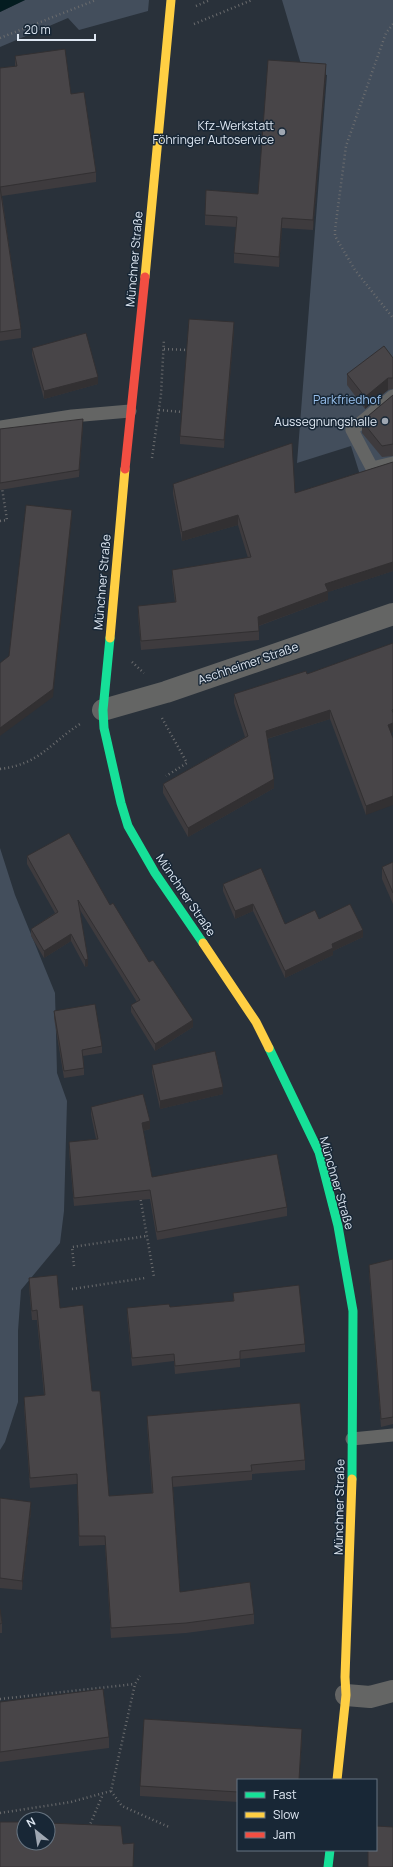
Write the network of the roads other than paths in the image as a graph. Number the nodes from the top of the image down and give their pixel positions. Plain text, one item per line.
1 (171, 0) edge
2 (393, 396) edge
3 (130, 411) junction
4 (0, 427) edge
5 (393, 462) edge
6 (393, 614) edge
7 (103, 710) junction
8 (393, 1435) edge
9 (352, 1439) junction
10 (393, 1692) edge
11 (346, 1695) junction
12 (337, 1779) edge
13 (330, 1851) edge
14 (328, 1867) edge

1 - 3 main road, Münchner Straße
2 - 5 lane
3 - 4 lane
3 - 7 main road, Münchner Straße
6 - 7 street, Aschheimer Straße
7 - 9 main road, Münchner Straße
8 - 9 lane
9 - 11 main road, Münchner Straße
10 - 11 street
11 - 12 main road, Münchner Straße
13 - 14 main road

